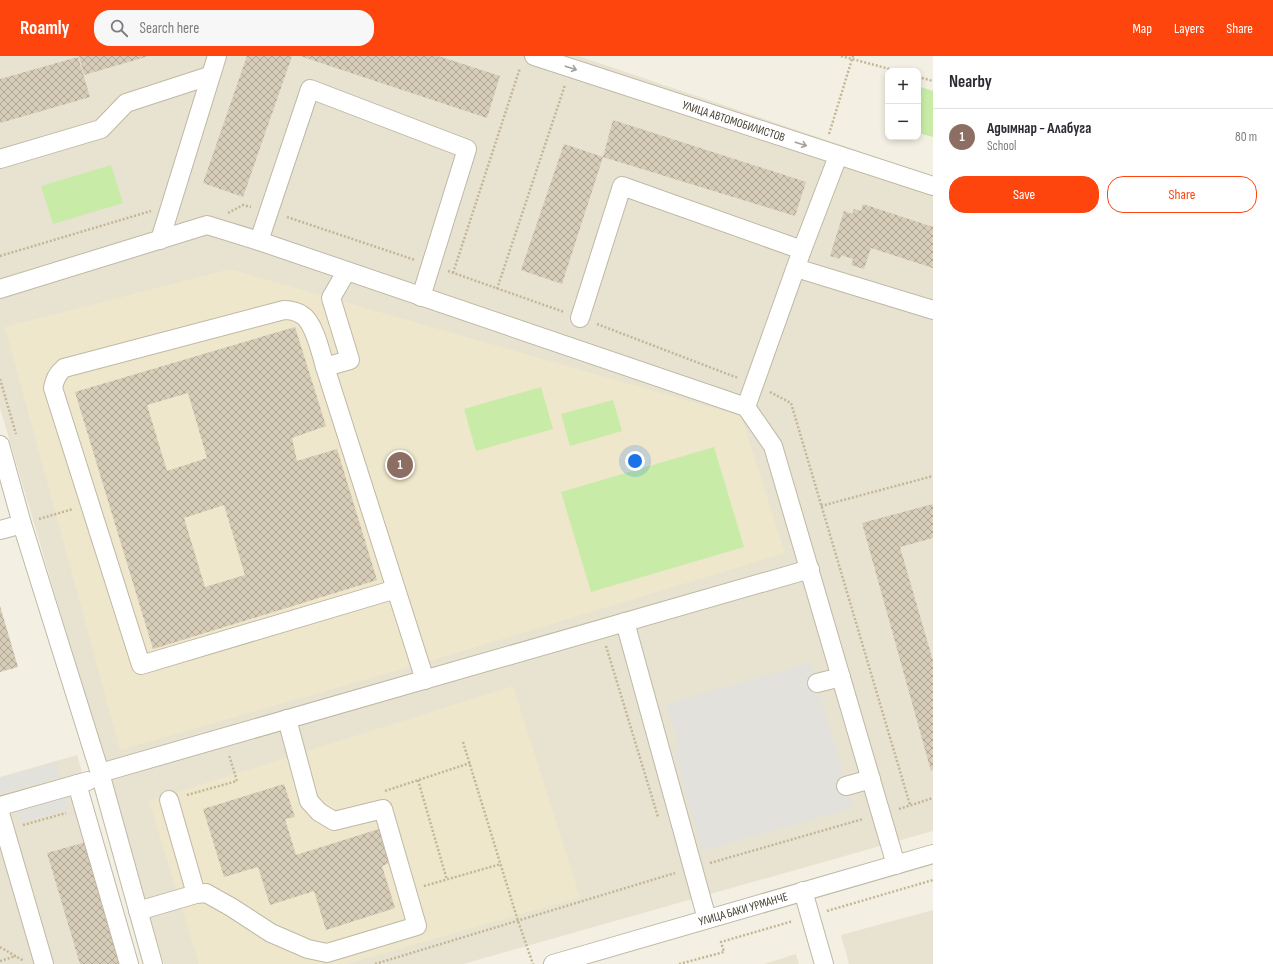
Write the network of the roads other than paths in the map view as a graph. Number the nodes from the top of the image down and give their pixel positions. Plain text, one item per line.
1 (217, 56) edge
2 (528, 60) edge
3 (209, 76) junction
4 (831, 154) junction
5 (0, 159) edge
6 (933, 186) edge
7 (160, 240) junction
8 (259, 241) junction
9 (802, 250) junction
10 (796, 268) junction
11 (346, 272) junction
12 (0, 289) edge
13 (421, 297) junction
14 (933, 310) edge
15 (580, 318) road end
16 (325, 367) junction
17 (746, 407) junction
18 (0, 445) edge
19 (22, 524) junction
20 (0, 530) edge
21 (810, 569) junction
22 (396, 589) junction
23 (625, 622) junction
24 (841, 677) junction
25 (425, 680) junction
26 (817, 683) dead end
27 (288, 719) junction
28 (100, 775) junction
29 (871, 779) junction
30 (77, 784) junction
31 (846, 786) dead end
32 (169, 800) road end
33 (0, 806) edge
34 (0, 812) edge
35 (933, 854) edge
36 (896, 865) junction
37 (803, 891) junction
38 (196, 894) junction
39 (138, 911) junction
40 (707, 919) junction
41 (44, 964) edge
42 (129, 964) edge
43 (153, 964) edge
44 (553, 964) edge
45 (824, 964) edge

1 - 3 street
2 -> 4 street, УЛИЦА АВТОМОБИЛИСТОВ
3 - 5 street
3 - 7 street
4 - 6 street, УЛИЦА АВТОМОБИЛИСТОВ
4 - 9 street
7 - 8 street
7 - 12 street
8 - 11 street
8 - 13 street
9 - 10 street
9 - 15 street
10 - 14 street
10 - 17 street
11 - 13 street
11 - 16 street
13 - 17 street
16 - 22 street
16 - 22 street
17 - 21 street
18 - 19 street
19 - 20 street
19 - 28 street
21 - 23 street
21 - 24 street
22 - 25 street
23 - 25 street
23 - 40 street
24 - 26 street
24 - 29 street
25 - 27 street
27 - 28 street
27 - 38 street
28 - 30 street
28 - 39 street
29 - 31 street
29 - 36 street
30 - 33 street
30 - 42 street
32 - 38 street
34 - 41 street
35 - 36 street, УЛИЦА БАКИ УРМАНЧЕ
36 - 37 street, УЛИЦА БАКИ УРМАНЧЕ
37 - 40 street, УЛИЦА БАКИ УРМАНЧЕ
37 - 45 street
38 - 39 street
39 - 43 street
40 - 44 street, УЛИЦА БАКИ УРМАНЧЕ

